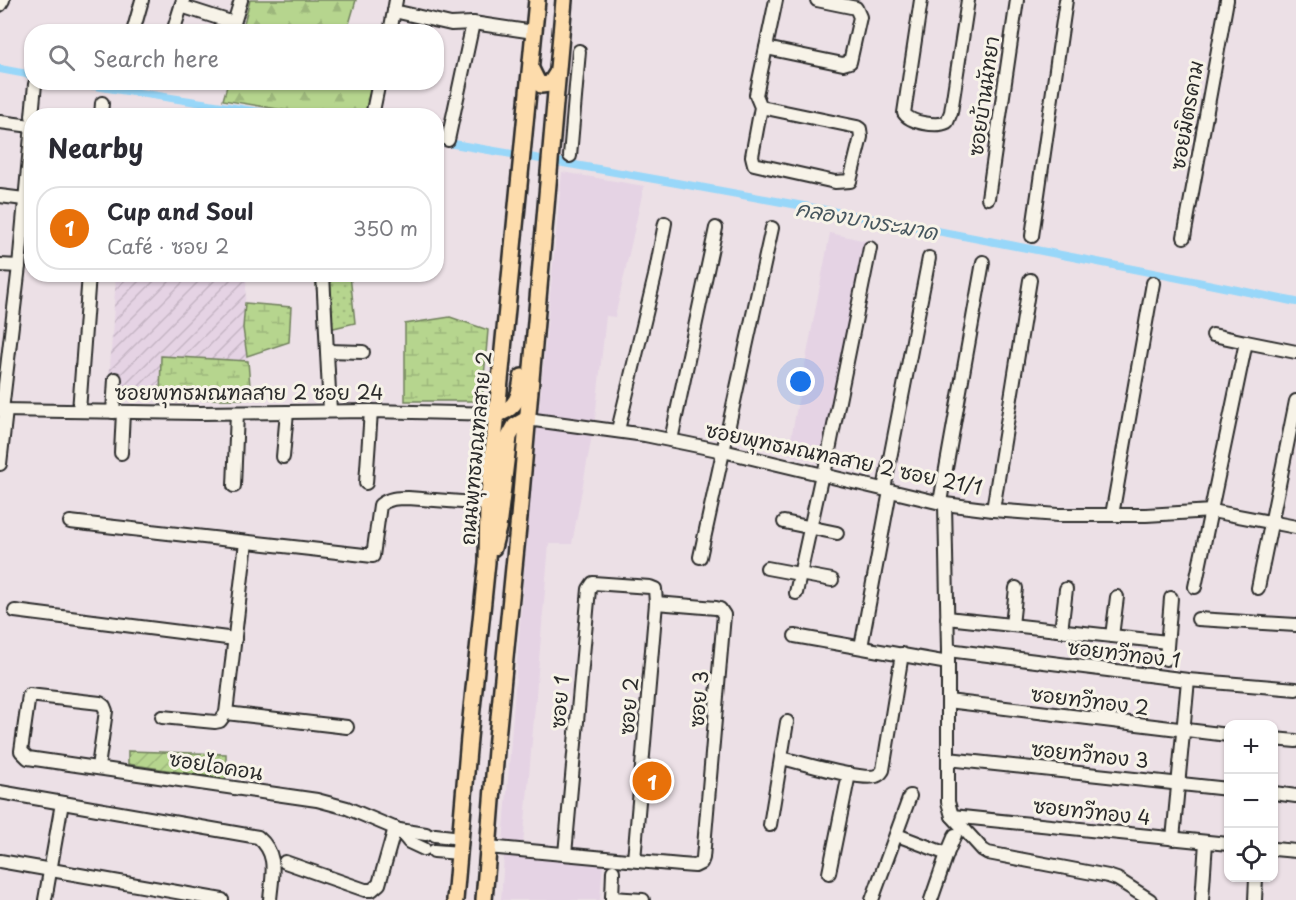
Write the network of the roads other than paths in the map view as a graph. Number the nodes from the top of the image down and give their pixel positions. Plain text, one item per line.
1 (3, 0) edge
2 (142, 0) edge
3 (241, 0) edge
4 (537, 0) edge
5 (564, 0) edge
6 (776, 0) edge
7 (817, 0) edge
8 (921, 0) edge
9 (968, 0) edge
10 (1017, 0) edge
11 (1066, 0) edge
12 (1227, 0) edge
13 (182, 3) edge
14 (0, 5) edge
15 (395, 5) edge
16 (473, 23) junction
17 (135, 24) edge
18 (175, 24) edge
19 (227, 24) edge
20 (234, 24) edge
21 (391, 24) edge
22 (534, 32) junction
23 (766, 48) junction
24 (579, 51) dead end
25 (531, 69) junction
26 (557, 73) junction
27 (34, 90) edge
28 (377, 90) edge
29 (556, 97) junction
30 (575, 98) junction
31 (760, 107) junction
32 (33, 108) edge
33 (374, 108) edge
34 (0, 122) edge
35 (24, 124) edge
36 (448, 140) dead end
37 (570, 156) dead end
38 (0, 196) edge
39 (988, 198) dead end
40 (24, 199) joint
41 (665, 223) dead end
42 (716, 228) dead end
43 (772, 228) dead end
44 (1032, 236) dead end
45 (1184, 237) dead end
46 (870, 248) dead end
47 (929, 258) dead end
48 (983, 262) dead end
49 (0, 265) edge
50 (18, 266) junction
51 (539, 280) junction
52 (1030, 280) dead end
53 (88, 282) edge
54 (324, 282) edge
55 (1153, 284) dead end
56 (1213, 335) dead end
57 (1246, 342) junction
58 (328, 351) junction
59 (363, 352) dead end
60 (1296, 352) edge
61 (115, 379) dead end
62 (1296, 401) edge
63 (2, 410) edge
64 (79, 411) junction
65 (330, 411) junction
66 (371, 411) junction
67 (118, 412) junction
68 (237, 412) junction
69 (287, 412) junction
70 (498, 414) junction
71 (527, 419) junction
72 (618, 430) junction
73 (671, 440) junction
74 (723, 451) junction
75 (121, 453) dead end
76 (283, 457) dead end
77 (0, 464) edge
78 (823, 475) junction
79 (366, 483) dead end
80 (234, 486) dead end
81 (887, 490) junction
82 (942, 503) junction
83 (488, 504) junction
84 (993, 510) junction
85 (1212, 511) junction
86 (1113, 515) junction
87 (70, 522) dead end
88 (784, 522) dead end
89 (1273, 523) junction
90 (812, 527) junction
91 (1296, 527) edge
92 (837, 532) dead end
93 (246, 542) junction
94 (700, 557) dead end
95 (487, 562) junction
96 (767, 568) dead end
97 (801, 574) junction
98 (832, 580) dead end
99 (1195, 587) dead end
100 (1016, 588) dead end
101 (1258, 588) dead end
102 (1066, 589) dead end
103 (796, 593) dead end
104 (1117, 597) dead end
105 (1171, 598) dead end
106 (656, 603) junction
107 (15, 611) dead end
108 (947, 618) junction
109 (1197, 619) dead end
110 (1012, 625) junction
111 (1296, 625) edge
112 (1061, 631) junction
113 (795, 636) dead end
114 (1112, 636) junction
115 (235, 639) junction
116 (1167, 642) junction
117 (861, 647) junction
118 (902, 654) junction
119 (948, 656) junction
120 (1166, 658) dead end
121 (1188, 680) junction
122 (1296, 689) edge
123 (948, 701) junction
124 (226, 713) junction
125 (162, 717) dead end
126 (787, 722) dead end
127 (347, 727) dead end
128 (1183, 731) junction
129 (1224, 735) edge
130 (469, 738) junction
131 (497, 738) junction
132 (1278, 739) edge
133 (1296, 741) edge
134 (781, 758) junction
135 (948, 759) junction
136 (98, 766) junction
137 (849, 774) junction
138 (1178, 783) junction
139 (1224, 789) edge
140 (0, 792) edge
141 (1278, 794) edge
142 (910, 796) dead end
143 (1296, 796) edge
144 (62, 802) junction
145 (952, 816) junction
146 (770, 825) dead end
147 (397, 829) junction
148 (955, 835) dead end
149 (897, 836) junction
150 (1173, 839) junction
151 (1206, 842) junction
152 (1224, 844) edge
153 (460, 846) junction
154 (488, 847) junction
155 (1278, 849) edge
156 (1296, 851) edge
157 (565, 854) junction
158 (947, 854) junction
159 (634, 860) junction
160 (0, 861) edge
161 (285, 862) dead end
162 (50, 870) junction
163 (613, 871) dead end
164 (829, 873) dead end
165 (1256, 882) edge
166 (612, 899) edge
167 (45, 900) edge
168 (222, 900) edge
169 (270, 900) edge
170 (455, 900) edge
171 (484, 900) edge
172 (643, 900) edge
173 (872, 900) edge
174 (931, 900) edge
175 (1150, 900) edge
176 (1202, 900) edge
177 (1255, 900) edge

1 - 14 street
2 - 17 street
3 - 20 street
4 - 22 main road, ถนนพุทธมณฑลสาย 2
5 - 26 main road
6 - 23 street
7 - 23 street
8 - 9 street
10 - 39 street, ซอยบ้านนัทยา
11 - 44 street
12 - 45 street, ซอยมิตรคาม
13 - 18 street
13 - 19 street
15 - 16 street
15 - 21 street
16 - 22 street
16 - 36 street
22 - 25 main road, ถนนพุทธมณฑลสาย 2
23 - 31 street
24 - 30 street
25 - 26 main road
25 - 70 main road, ถนนพุทธมณฑลสาย 2
26 - 29 main road
27 - 32 street
28 - 33 street
29 - 30 street
29 - 51 main road
30 - 37 street
31 - 31 street
34 - 35 street
38 - 40 street
40 - 50 street
41 - 72 street
42 - 73 street
43 - 74 street
46 - 78 street
47 - 81 street
48 - 82 street
49 - 50 street
50 - 63 street
51 - 70 main road
51 - 71 main road
52 - 84 street
53 - 64 street
54 - 58 street
55 - 86 street
56 - 57 street
57 - 60 street
57 - 85 street
58 - 59 street
58 - 65 street
61 - 67 street
62 - 89 street
63 - 64 street, ซอยพุทธมณฑลสาย 2 ซอย 24
63 - 77 street
64 - 67 street, ซอยพุทธมณฑลสาย 2 ซอย 24
65 - 66 street, ซอยพุทธมณฑลสาย 2 ซอย 24
65 - 69 street, ซอยพุทธมณฑลสาย 2 ซอย 24
66 - 70 street, ซอยพุทธมณฑลสาย 2 ซอย 24
66 - 79 street
67 - 68 street, ซอยพุทธมณฑลสาย 2 ซอย 24
67 - 75 street
68 - 69 street, ซอยพุทธมณฑลสาย 2 ซอย 24
68 - 80 street
69 - 76 street
70 - 83 main road, ถนนพุทธมณฑลสาย 2
71 - 72 street, ซอยพุทธมณฑลสาย 2 ซอย 21/1
71 - 95 main road
71 - 131 main road
72 - 73 street, ซอยพุทธมณฑลสาย 2 ซอย 21/1
73 - 74 street, ซอยพุทธมณฑลสาย 2 ซอย 21/1
74 - 78 street, ซอยพุทธมณฑลสาย 2 ซอย 21/1
74 - 94 street
78 - 81 street, ซอยพุทธมณฑลสาย 2 ซอย 21/1
78 - 90 street
81 - 82 street, ซอยพุทธมณฑลสาย 2 ซอย 21/1
81 - 117 street
82 - 84 street, ซอยพุทธมณฑลสาย 2 ซอย 21/1
82 - 108 street
83 - 93 street
83 - 95 main road, ถนนพุทธมณฑลสาย 2
84 - 86 street, ซอยพุทธมณฑลสาย 2 ซอย 21/1
85 - 86 street, ซอยพุทธมณฑลสาย 2 ซอย 21/1
85 - 89 street, ซอยพุทธมณฑลสาย 2 ซอย 21/1
85 - 99 street
87 - 93 street
88 - 90 street
89 - 91 street, ซอยพุทธมณฑลสาย 2 ซอย 21/1
89 - 101 street
90 - 92 street
90 - 97 street
93 - 115 street
95 - 130 main road, ถนนพุทธมณฑลสาย 2
96 - 97 street
97 - 98 street
97 - 103 street
100 - 110 street
102 - 112 street
104 - 114 street
105 - 116 street
106 - 157 street, ซอย 1
106 - 159 street, ซอย 2
106 - 159 street, ซอย 3
107 - 115 street
108 - 110 street
108 - 119 street
109 - 111 street
110 - 112 street
112 - 114 street
113 - 117 street, ซอยทวีทอง 1
114 - 116 street
115 - 124 street
116 - 120 street
117 - 118 street, ซอยทวีทอง 1
118 - 119 street, ซอยทวีทอง 1
118 - 137 street
119 - 121 street, ซอยทวีทอง 1
119 - 123 street
121 - 122 street, ซอยทวีทอง 1
121 - 128 street
123 - 128 street, ซอยทวีทอง 2
123 - 135 street
124 - 125 street
124 - 127 street
126 - 134 street
128 - 129 street, ซอยทวีทอง 2
128 - 138 street
130 - 131 main road
130 - 153 main road, ถนนพุทธมณฑลสาย 2
131 - 154 main road
132 - 133 street
134 - 137 street
134 - 146 street
135 - 138 street, ซอยทวีทอง 3
135 - 145 street
136 - 136 street, ซอยไอคอน
136 - 147 street, ซอยไอคอน
137 - 164 street
138 - 139 street, ซอยทวีทอง 3
138 - 150 street
140 - 144 street
141 - 143 street
142 - 149 street
144 - 162 street
144 - 169 street
145 - 150 street, ซอยทวีทอง 4
145 - 175 street
147 - 153 street, ซอยไอคอน
147 - 153 street, ซอยไอคอน
147 - 161 street
148 - 158 street
149 - 158 street
149 - 173 street
150 - 151 street, ซอยทวีทอง 4
151 - 152 street, ซอยทวีทอง 4
151 - 176 street
153 - 170 main road, ถนนพุทธมณฑลสาย 2
154 - 157 street
154 - 171 main road
155 - 156 street
157 - 159 street
158 - 174 street
160 - 162 street
162 - 167 street
162 - 168 street
163 - 166 street
165 - 177 street
166 - 172 street

